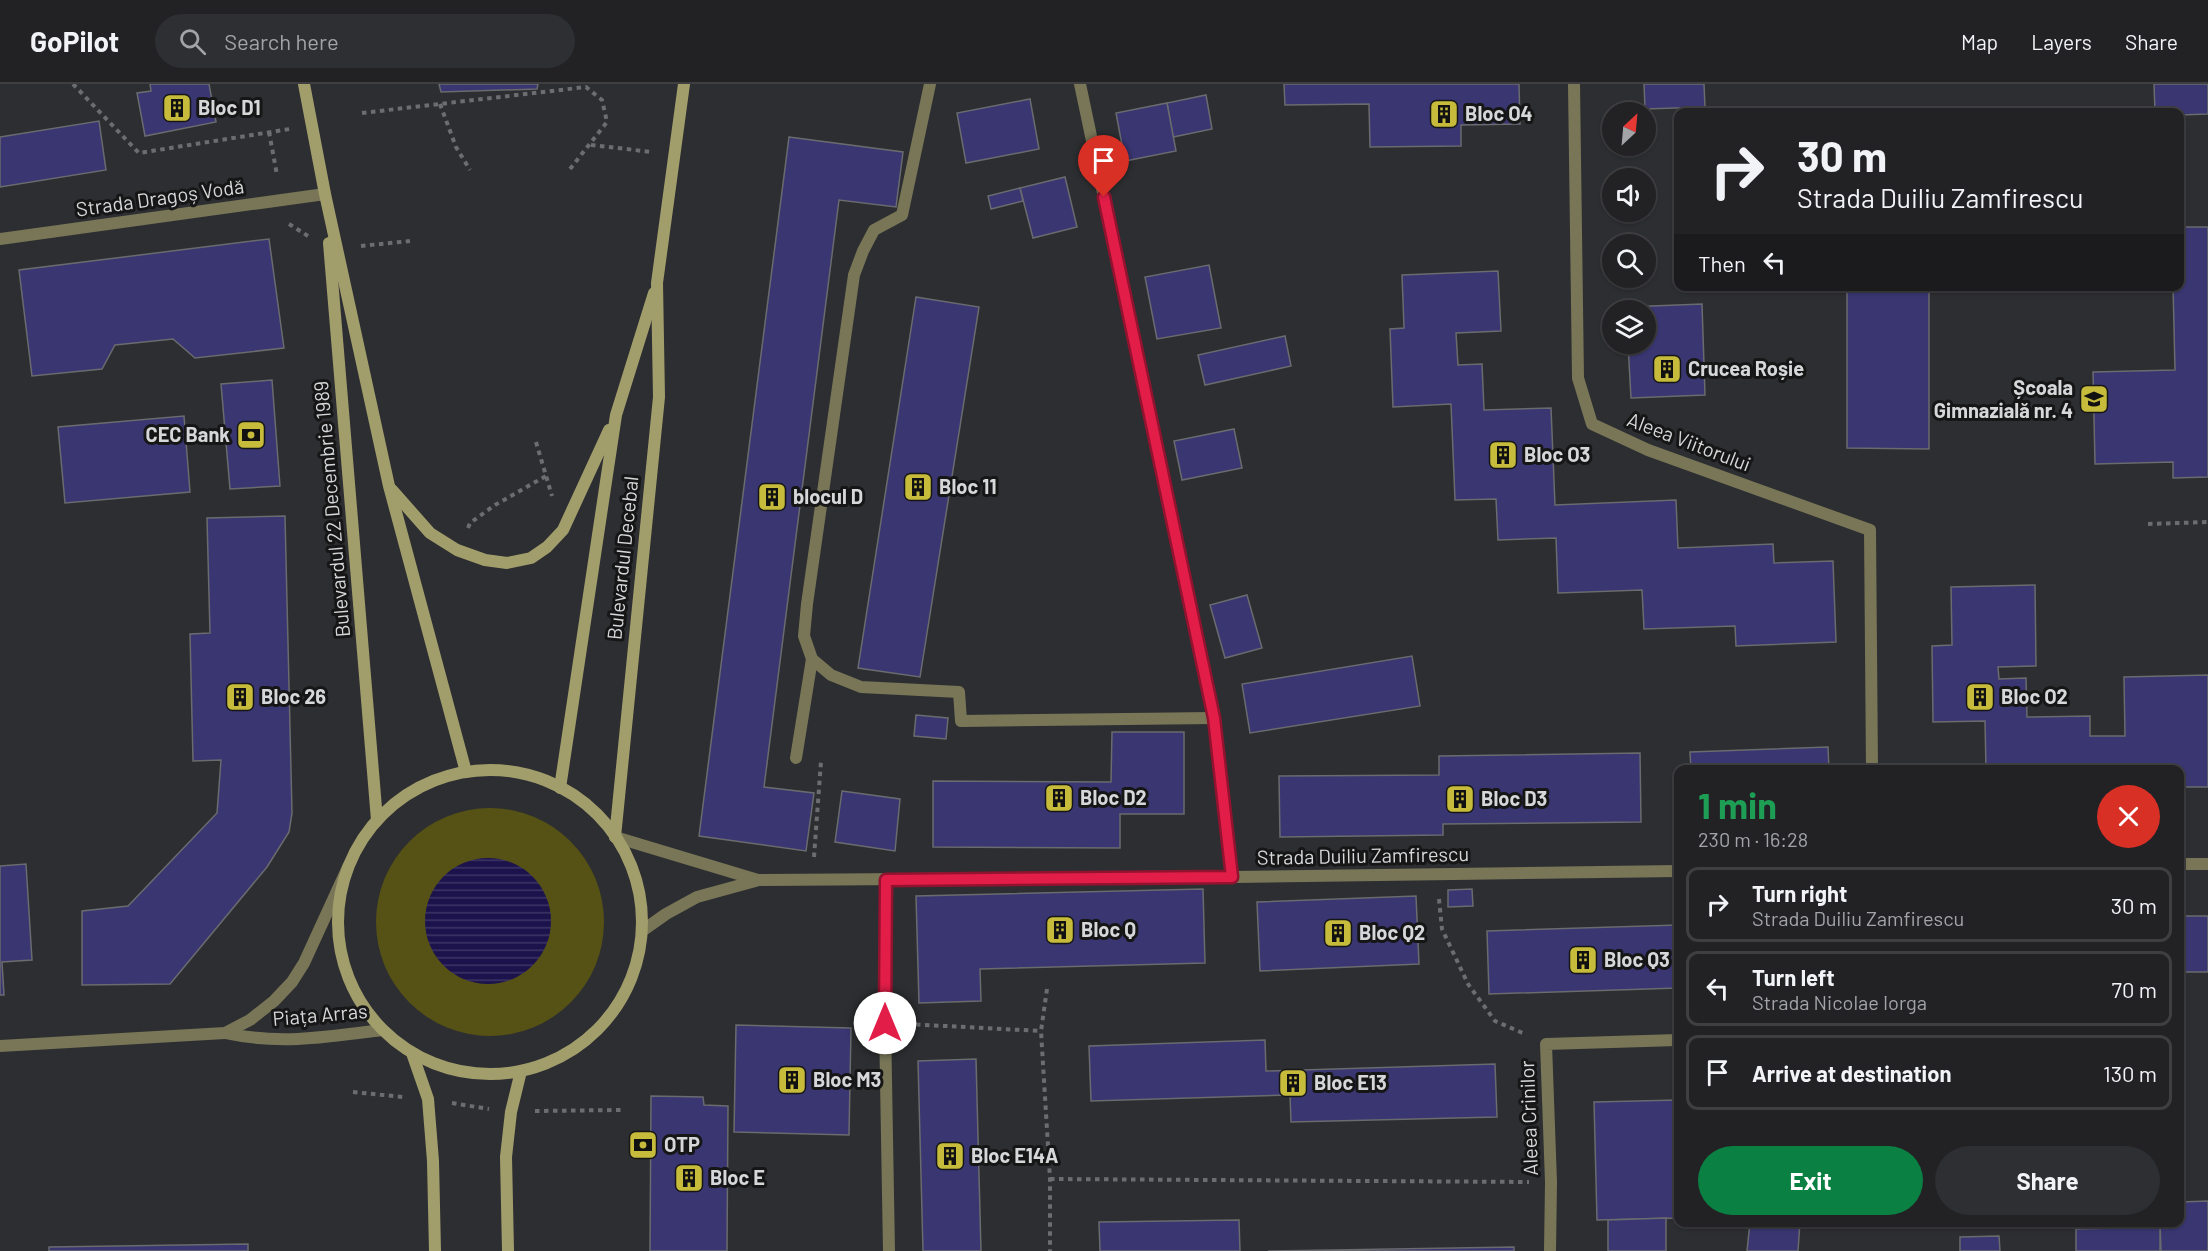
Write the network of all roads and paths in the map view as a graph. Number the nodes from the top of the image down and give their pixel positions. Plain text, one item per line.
1 (73, 84) edge
2 (304, 84) edge
3 (684, 84) edge
4 (930, 84) edge
5 (1080, 84) edge
6 (1574, 84) edge
7 (440, 104) junction
8 (362, 113) dead end
9 (312, 125) junction
10 (268, 132) junction
11 (590, 144) junction
12 (674, 155) junction
13 (570, 169) dead end
14 (470, 170) dead end
15 (277, 175) dead end
16 (325, 194) junction
17 (0, 239) edge
18 (410, 241) dead end
19 (337, 248) junction
20 (657, 283) junction
21 (616, 415) junction
22 (546, 476) dead end
23 (389, 486) junction
24 (2208, 522) edge
25 (2148, 524) dead end
26 (457, 550) junction
27 (812, 658) junction
28 (1214, 718) junction
29 (796, 758) joint
30 (1872, 765) edge
31 (466, 772) junction
32 (560, 788) junction
33 (377, 820) junction
34 (615, 837) junction
35 (2184, 864) edge
36 (2208, 864) edge
37 (348, 867) junction
38 (1674, 871) edge
39 (1436, 874) junction
40 (1232, 877) junction
41 (759, 880) junction
42 (812, 880) junction
43 (886, 880) junction
44 (642, 931) junction
45 (1047, 989) dead end
46 (885, 1023) junction
47 (382, 1029) junction
48 (1041, 1031) junction
49 (225, 1033) junction
50 (1674, 1040) edge
51 (1546, 1044) junction
52 (0, 1046) edge
53 (412, 1053) junction
54 (521, 1071) junction
55 (1050, 1179) junction
56 (1551, 1182) junction
57 (435, 1251) edge
58 (508, 1251) edge
59 (889, 1251) edge
60 (1050, 1251) edge
61 (1550, 1251) edge

1 - 10 path
2 - 9 main road, Bulevardul 22 Decembrie 1989
3 - 12 main road, Bulevardul Decebal
4 - 27 street
5 - 28 street
6 - 30 street, Aleea Viitorului
7 - 8 path
7 - 11 path
7 - 14 path
9 - 10 path
9 - 16 main road, Bulevardul 22 Decembrie 1989
10 - 15 path
11 - 12 path
11 - 13 path
12 - 20 main road, Bulevardul Decebal
16 - 17 street, Strada Dragoș Vodă
16 - 19 main road, Bulevardul 22 Decembrie 1989
16 - 33 main road, Bulevardul 22 Decembrie 1989
18 - 19 path
19 - 23 main road, Bulevardul 22 Decembrie 1989
20 - 21 main road, Bulevardul Decebal
20 - 34 main road, Bulevardul Decebal
21 - 26 main road
21 - 32 main road, Bulevardul Decebal
22 - 26 path
23 - 26 main road
23 - 31 main road, Bulevardul 22 Decembrie 1989
24 - 25 path
27 - 28 street
27 - 29 street
28 - 40 street
29 - 42 path
31 - 32 main road, Piața Arras
31 - 33 main road, Piața Arras
32 - 34 main road, Piața Arras
33 - 37 main road, Piața Arras
34 - 41 street
34 - 44 main road, Piața Arras
35 - 36 street
37 - 47 main road, Piața Arras
37 - 49 street
38 - 39 street, Strada Duiliu Zamfirescu
39 - 40 street, Strada Duiliu Zamfirescu
39 - 51 path
40 - 43 street, Strada Duiliu Zamfirescu
41 - 42 street, Strada Duiliu Zamfirescu
41 - 44 street
42 - 43 street, Strada Duiliu Zamfirescu
43 - 46 street
44 - 54 main road, Piața Arras
45 - 48 path
46 - 48 path
46 - 59 street
47 - 49 street, Piața Arras
47 - 53 main road, Piața Arras
48 - 55 path
49 - 52 street
50 - 51 street, Aleea Crinilor
51 - 56 street, Aleea Crinilor
53 - 54 main road, Piața Arras
53 - 57 main road
54 - 58 main road
55 - 56 path
55 - 60 path
56 - 61 street, Aleea Crinilor

